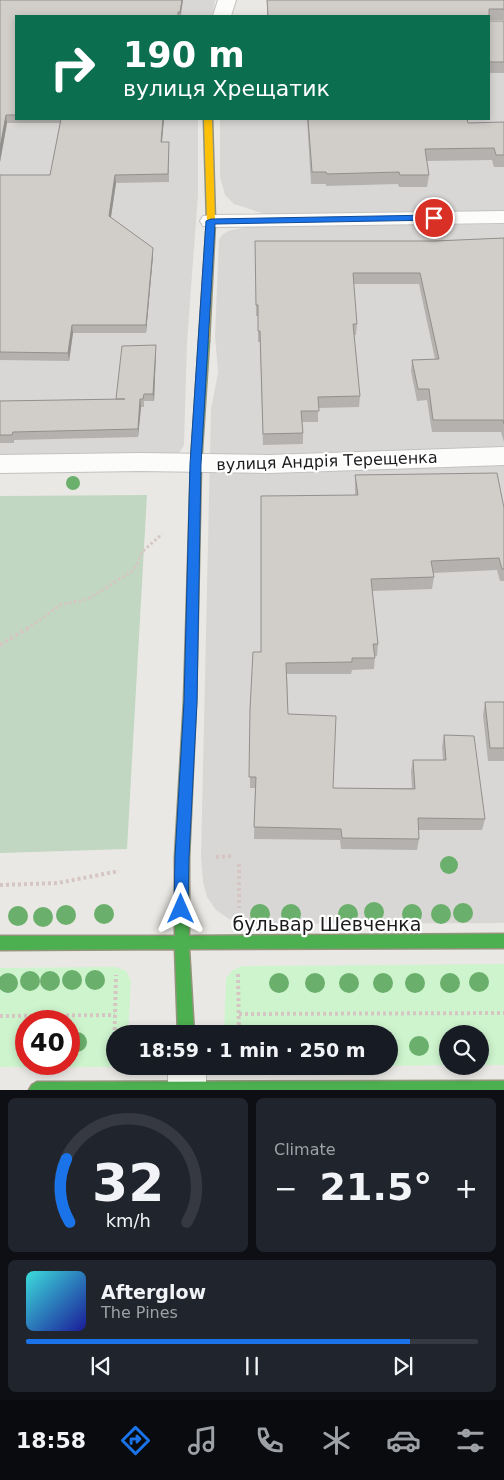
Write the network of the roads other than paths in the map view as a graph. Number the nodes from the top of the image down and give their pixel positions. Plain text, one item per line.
1 (227, 0) edge
2 (222, 15) edge
3 (208, 120) edge
4 (504, 217) edge
5 (211, 221) junction
6 (504, 456) edge
7 (0, 464) edge
8 (196, 464) junction
9 (504, 941) edge
10 (182, 942) junction
11 (0, 943) edge
12 (186, 1025) edge
13 (187, 1075) edge
14 (504, 1089) edge
15 (37, 1090) edge
16 (188, 1090) edge

1 - 2 street
3 - 5 street
4 - 5 street
5 - 8 street
6 - 8 street, вулиця Андрія Терещенка
7 - 8 street, вулиця Андрія Терещенка
8 - 10 street
9 - 10 street, бульвар Шевченка
10 - 11 street, бульвар Шевченка
10 - 12 street
13 - 16 street
14 - 16 street
15 - 16 street

